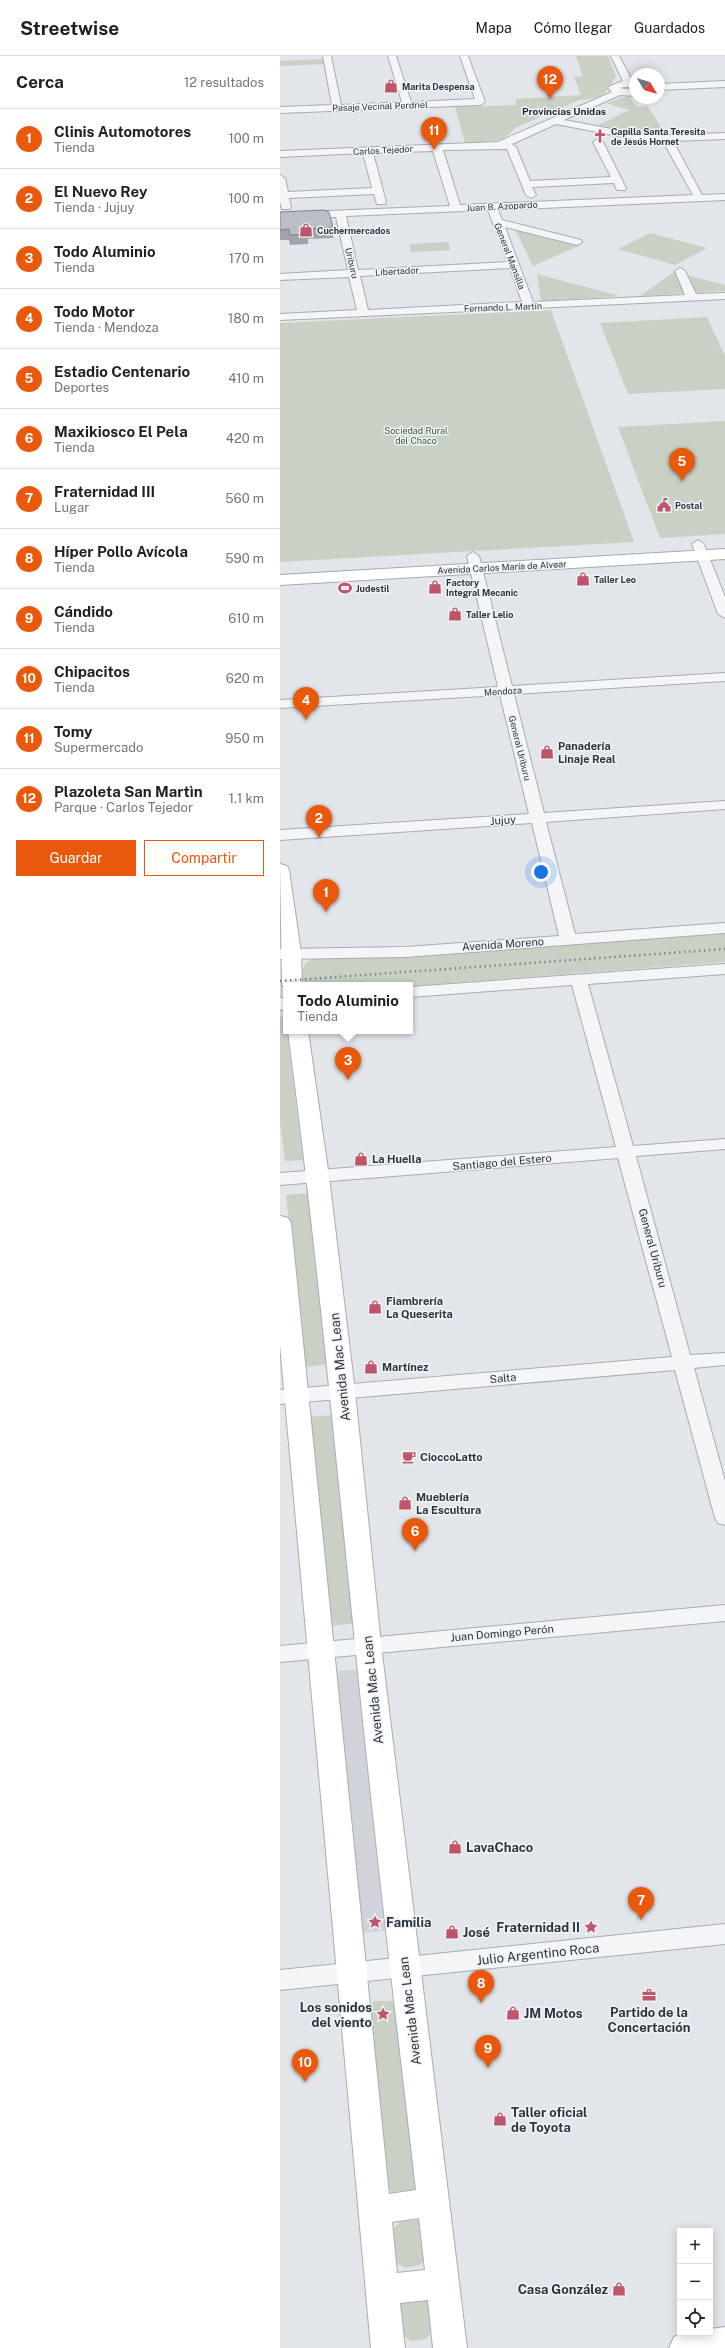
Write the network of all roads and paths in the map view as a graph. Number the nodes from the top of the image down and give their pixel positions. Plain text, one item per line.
1 (327, 56) edge
2 (392, 56) edge
3 (464, 56) edge
4 (615, 56) edge
5 (629, 78) edge
6 (629, 84) edge
7 (725, 84) edge
8 (665, 87) edge
9 (619, 92) junction
10 (629, 93) edge
11 (407, 105) junction
12 (337, 108) junction
13 (280, 110) edge
14 (553, 122) junction
15 (725, 136) edge
16 (667, 139) junction
17 (598, 142) dead end
18 (498, 145) junction
19 (437, 147) junction
20 (367, 150) junction
21 (280, 154) edge
22 (280, 178) edge
23 (617, 180) junction
24 (526, 184) junction
25 (378, 191) junction
26 (284, 195) junction
27 (724, 197) edge
28 (699, 198) junction
29 (627, 200) junction
30 (535, 204) junction
31 (492, 206) junction
32 (456, 208) junction
33 (383, 211) junction
34 (340, 213) junction
35 (284, 215) edge
36 (498, 222) junction
37 (577, 242) dead end
38 (514, 265) junction
39 (680, 271) dead end
40 (354, 273) junction
41 (280, 277) edge
42 (725, 296) edge
43 (692, 298) junction
44 (529, 306) junction
45 (363, 312) junction
46 (280, 317) edge
47 (725, 542) edge
48 (725, 548) edge
49 (700, 550) junction
50 (725, 554) edge
51 (474, 562) junction
52 (280, 566) edge
53 (280, 572) edge
54 (280, 580) edge
55 (725, 614) edge
56 (725, 677) edge
57 (507, 690) junction
58 (280, 704) edge
59 (725, 805) edge
60 (537, 818) junction
61 (280, 835) edge
62 (280, 870) edge
63 (725, 928) edge
64 (568, 939) junction
65 (285, 954) edge
66 (725, 969) edge
67 (579, 980) junction
68 (291, 982) edge
69 (413, 992) edge
70 (298, 1034) edge
71 (725, 1144) edge
72 (626, 1151) junction
73 (318, 1177) junction
74 (280, 1179) edge
75 (280, 1223) edge
76 (725, 1359) edge
77 (684, 1362) junction
78 (343, 1392) junction
79 (288, 1396) edge
80 (725, 1518) edge
81 (725, 1613) edge
82 (368, 1646) junction
83 (320, 1650) junction
84 (280, 1654) edge
85 (725, 1934) edge
86 (405, 1968) junction
87 (353, 1973) junction
88 (280, 1980) edge
89 (433, 2202) junction
90 (375, 2210) junction
91 (442, 2283) junction
92 (383, 2290) junction
93 (725, 2343) edge
94 (388, 2348) edge
95 (450, 2348) edge
96 (686, 2348) edge

1 - 12 street
2 - 11 street
3 - 11 street, Pasaje Vecinal Perdriel
4 - 5 street
6 - 9 street
7 - 8 street
9 - 10 street
9 - 14 street, Carlos Tejedor
11 - 12 street, Pasaje Vecinal Perdriel
12 - 13 street, Pasaje Vecinal Perdriel
14 - 16 street
14 - 18 street, Carlos Tejedor
15 - 16 street
16 - 28 street
17 - 23 street
18 - 19 street, Carlos Tejedor
18 - 24 street
19 - 20 street, Carlos Tejedor
19 - 32 street
20 - 21 street, Carlos Tejedor
20 - 25 street
22 - 26 street
23 - 24 street
23 - 29 street
24 - 30 street
25 - 26 street
25 - 33 street
26 - 35 street
27 - 28 street, Juan B. Azopardo
28 - 29 street, Juan B. Azopardo
29 - 30 street, Juan B. Azopardo
30 - 31 street, Juan B. Azopardo
31 - 32 street, Juan B. Azopardo
31 - 36 street, General Mansilla
32 - 33 street, Juan B. Azopardo
33 - 34 street, Juan B. Azopardo
34 - 35 street, Juan B. Azopardo
34 - 40 street, Uriburu
36 - 37 street
36 - 38 street, General Mansilla
38 - 40 street, Libertador
38 - 44 street, General Mansilla
39 - 43 street
40 - 41 street, Libertador
40 - 45 street, Uriburu
42 - 43 street, Fernando L. Martín
43 - 44 street, Fernando L. Martín
44 - 45 street, Fernando L. Martín
45 - 46 street, Fernando L. Martín
47 - 49 main road, Avenida Carlos María de Alvear
48 - 49 main road, Avenida Carlos María de Alvear
49 - 50 main road, Avenida Carlos María de Alvear
49 - 51 main road, Avenida Carlos María de Alvear
49 - 55 street
51 - 52 main road, Avenida Carlos María de Alvear
51 - 53 main road, Avenida Carlos María de Alvear
51 - 54 main road, Avenida Carlos María de Alvear
51 - 57 street, General Uriburu
56 - 57 street, Mendoza
57 - 58 street, Mendoza
57 - 60 street, General Uriburu
59 - 60 street, Jujuy
60 - 61 street, Jujuy
60 - 64 street, General Uriburu
62 - 65 main road
63 - 64 street, Avenida Moreno
64 - 65 street, Avenida Moreno
65 - 68 main road
66 - 67 street
67 - 69 street
67 - 72 street, General Uriburu
70 - 73 main road, Avenida Mac Lean
71 - 72 street, Santiago del Estero
72 - 73 street, Santiago del Estero
72 - 77 street, General Uriburu
73 - 74 street, Santiago del Estero
73 - 78 main road, Avenida Mac Lean
75 - 79 main road
76 - 77 street, Salta
77 - 78 street, Salta
77 - 80 street, General Uriburu
78 - 79 street, Salta
78 - 82 main road, Avenida Mac Lean
79 - 83 main road
81 - 82 street, Juan Domingo Perón
82 - 83 street, Juan Domingo Perón
82 - 86 main road, Avenida Mac Lean
83 - 84 street, Juan Domingo Perón
83 - 87 main road
85 - 86 street, Julio Argentino Roca
86 - 87 street, Julio Argentino Roca
86 - 89 main road, Avenida Mac Lean
87 - 88 street, Julio Argentino Roca
87 - 90 main road
89 - 90 main road
89 - 91 main road, Avenida Mac Lean
90 - 92 main road
91 - 92 main road
91 - 95 main road, Avenida Mac Lean
92 - 94 main road
93 - 96 main road

